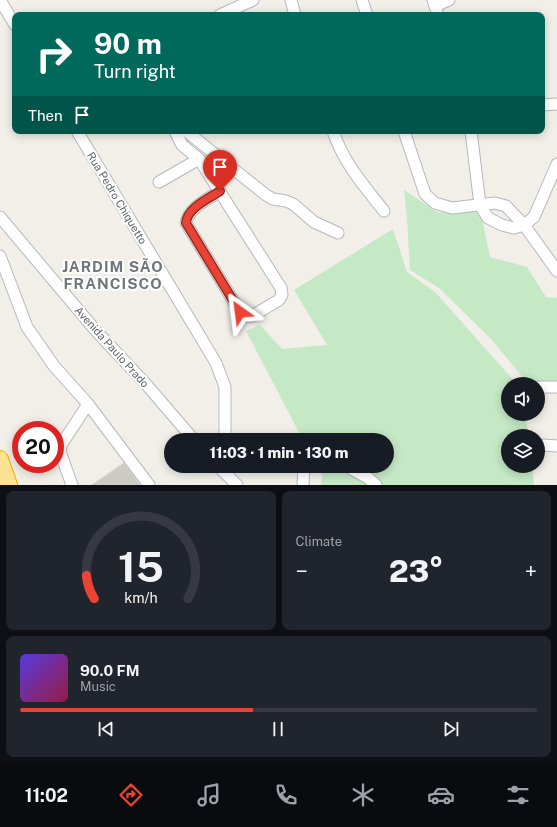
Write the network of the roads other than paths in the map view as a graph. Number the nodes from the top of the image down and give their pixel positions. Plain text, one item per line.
1 (0, 0) edge
2 (253, 0) edge
3 (291, 0) edge
4 (362, 0) edge
5 (449, 0) edge
6 (436, 7) edge
7 (226, 12) edge
8 (294, 12) edge
9 (366, 12) edge
10 (12, 20) edge
11 (557, 104) edge
12 (545, 105) edge
13 (79, 134) edge
14 (176, 134) edge
15 (190, 134) edge
16 (334, 134) edge
17 (405, 134) edge
18 (471, 134) edge
19 (199, 159) junction
20 (557, 164) edge
21 (159, 182) dead end
22 (220, 191) junction
23 (480, 205) junction
24 (384, 211) dead end
25 (0, 217) edge
26 (524, 225) junction
27 (338, 233) dead end
28 (0, 256) edge
29 (557, 271) edge
30 (545, 387) edge
31 (557, 387) edge
32 (88, 404) junction
33 (188, 433) edge
34 (223, 433) edge
35 (545, 445) edge
36 (557, 446) edge
37 (0, 459) edge
38 (229, 473) edge
39 (304, 473) edge
40 (357, 473) edge
41 (9, 485) edge
42 (72, 485) edge
43 (149, 485) edge
44 (237, 485) edge
45 (303, 485) edge
46 (376, 485) edge

1 - 10 street
2 - 7 street
3 - 8 street
4 - 9 street
5 - 6 street
11 - 12 street
13 - 34 street, Rua Pedro Chiquetto
14 - 19 street
15 - 27 street
16 - 24 street
17 - 23 street
18 - 23 street
19 - 21 street
19 - 22 street
20 - 26 street
22 - 22 street
23 - 26 street
23 - 26 street
25 - 33 street, Avenida Paulo Prado
26 - 29 street
28 - 32 street
30 - 31 street
32 - 42 street
32 - 43 street
35 - 36 street
37 - 41 highway
38 - 44 street
39 - 45 street
40 - 46 street

